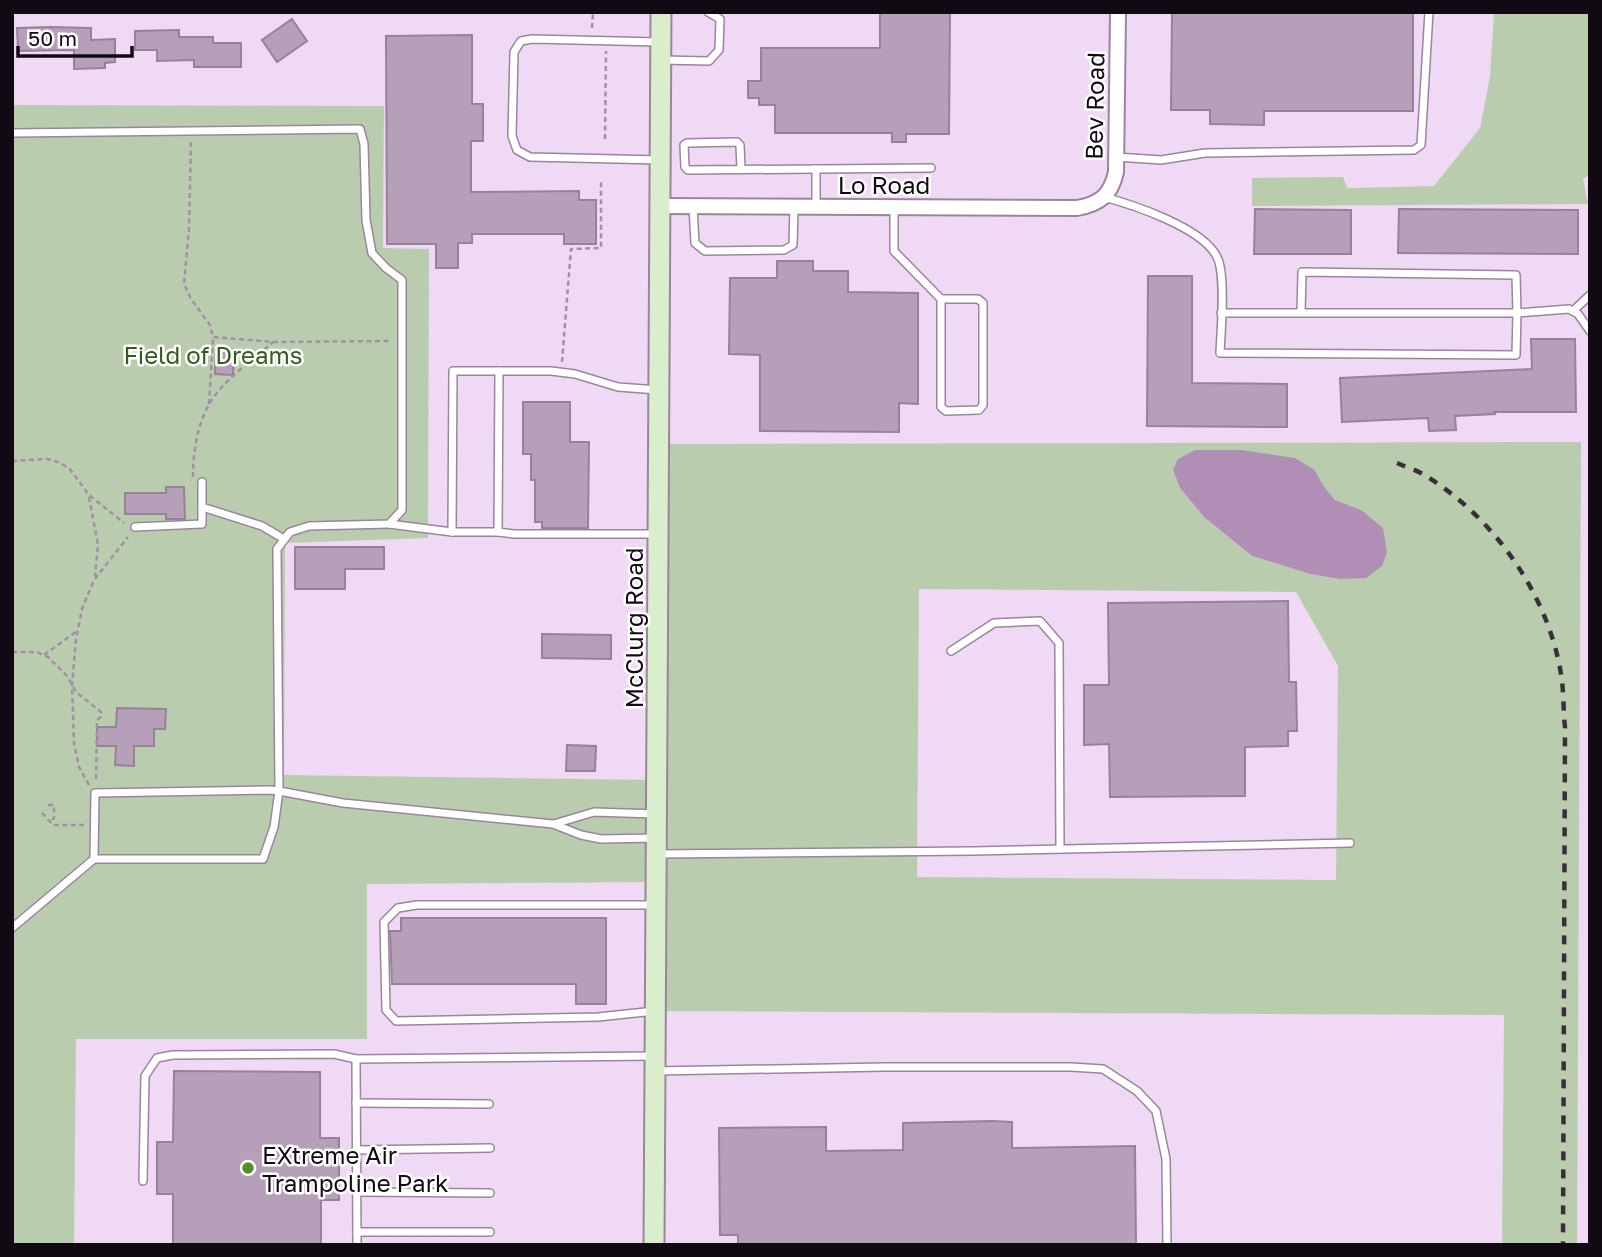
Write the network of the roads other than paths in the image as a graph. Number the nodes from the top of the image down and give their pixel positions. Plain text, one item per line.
1 (661, 12) edge
2 (708, 12) edge
3 (1118, 12) edge
4 (1429, 12) edge
5 (661, 51) junction
6 (12, 133) edge
7 (1116, 156) junction
8 (661, 160) junction
9 (931, 168) dead end
10 (741, 169) junction
11 (816, 169) junction
12 (1104, 197) junction
13 (660, 206) junction
14 (694, 206) junction
15 (793, 206) junction
16 (816, 206) junction
17 (894, 207) junction
18 (1590, 295) edge
19 (941, 299) junction
20 (1573, 311) junction
21 (1221, 313) junction
22 (1301, 313) junction
23 (1517, 313) junction
24 (1590, 331) edge
25 (499, 371) junction
26 (659, 390) junction
27 (202, 482) road end
28 (202, 507) junction
29 (389, 524) junction
30 (135, 527) road end
31 (452, 532) junction
32 (498, 532) junction
33 (657, 534) junction
34 (284, 539) junction
35 (951, 651) dead end
36 (279, 791) junction
37 (656, 814) junction
38 (553, 824) junction
39 (1350, 844) dead end
40 (656, 846) junction
41 (1060, 849) junction
42 (94, 859) junction
43 (656, 905) junction
44 (12, 928) edge
45 (655, 1011) junction
46 (356, 1059) junction
47 (655, 1064) junction
48 (356, 1103) junction
49 (489, 1104) dead end
50 (490, 1148) dead end
51 (356, 1150) junction
52 (143, 1181) dead end
53 (356, 1192) junction
54 (490, 1193) dead end
55 (357, 1233) junction
56 (490, 1233) dead end
57 (357, 1245) edge
58 (654, 1245) edge
59 (1167, 1245) edge

1 - 5 street, McClurg Road
2 - 5 lane
3 - 7 street, Bev Road
4 - 7 lane
5 - 8 street, McClurg Road
5 - 8 lane
6 - 29 lane
7 - 12 street, Bev Road
8 - 13 street, McClurg Road
9 - 11 lane
10 - 10 lane
10 - 11 lane
11 - 16 lane
12 - 17 street, Lo Road
12 - 21 lane
13 - 14 street, Lo Road
13 - 26 street, McClurg Road
14 - 15 street, Lo Road
14 - 15 lane
15 - 16 street, Lo Road
16 - 17 street, Lo Road
17 - 19 lane
18 - 20 lane
19 - 19 lane
20 - 23 lane
20 - 24 lane
21 - 22 lane
21 - 23 lane
22 - 23 lane
22 - 23 lane
25 - 26 lane
25 - 31 lane
25 - 32 lane
26 - 33 street, McClurg Road
27 - 28 lane
28 - 30 lane
28 - 34 lane
29 - 31 lane
29 - 34 lane
31 - 32 lane
32 - 33 lane
33 - 37 street, McClurg Road
34 - 36 lane
35 - 41 lane
36 - 38 lane
36 - 42 lane
36 - 42 lane
37 - 38 lane
37 - 40 street, McClurg Road
38 - 40 lane
39 - 41 lane
40 - 41 lane
40 - 43 street, McClurg Road
42 - 44 lane
43 - 45 street, McClurg Road
43 - 45 lane
45 - 47 street, McClurg Road
46 - 47 lane
46 - 48 lane
46 - 52 lane
47 - 58 street, McClurg Road
47 - 59 lane
48 - 49 lane
48 - 51 lane
50 - 51 lane
51 - 53 lane
53 - 54 lane
53 - 55 lane
55 - 56 lane
55 - 57 lane

